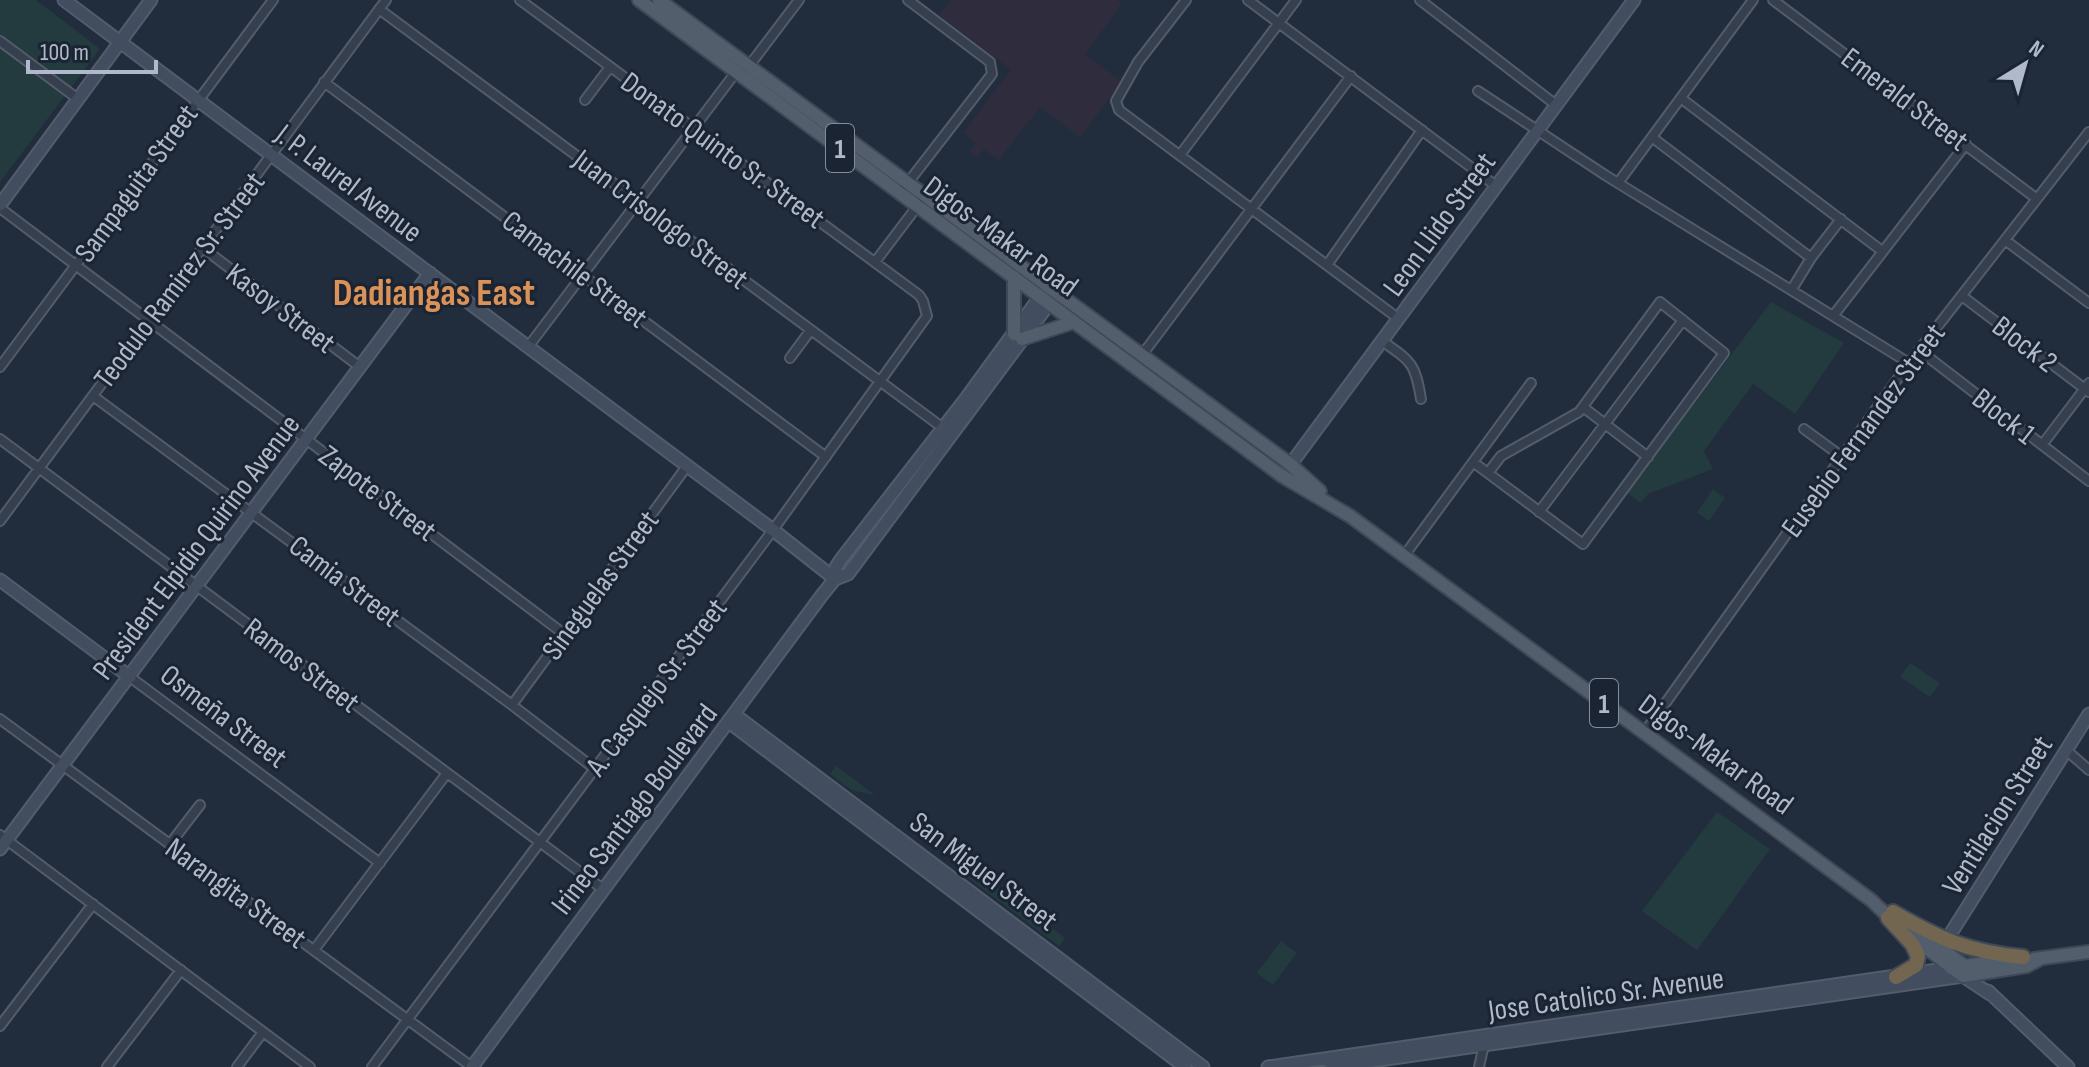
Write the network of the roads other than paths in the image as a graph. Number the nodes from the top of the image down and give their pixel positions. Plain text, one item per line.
1 (64, 0) edge
2 (151, 0) edge
3 (273, 0) edge
4 (386, 0) edge
5 (520, 0) edge
6 (639, 0) edge
7 (659, 0) edge
8 (799, 0) edge
9 (908, 0) edge
10 (1186, 0) edge
11 (1248, 0) edge
12 (1296, 0) edge
13 (1420, 0) edge
14 (1634, 0) edge
15 (1753, 0) edge
16 (1773, 0) edge
17 (379, 9) junction
18 (1278, 23) junction
19 (0, 41) edge
20 (119, 41) junction
21 (749, 66) junction
22 (610, 67) junction
23 (736, 72) junction
24 (1351, 76) junction
25 (324, 82) junction
26 (1478, 91) dead end
27 (78, 99) junction
28 (1682, 99) junction
29 (198, 100) junction
30 (585, 100) dead end
31 (1556, 105) junction
32 (693, 129) junction
33 (1422, 130) junction
34 (1537, 131) junction
35 (2089, 132) edge
36 (1653, 138) junction
37 (1966, 144) junction
38 (272, 155) junction
39 (1180, 155) junction
40 (1618, 183) junction
41 (1496, 186) junction
42 (904, 188) junction
43 (2037, 199) junction
44 (638, 201) junction
45 (921, 201) junction
46 (0, 207) edge
47 (1251, 207) junction
48 (1841, 219) junction
49 (2005, 240) junction
50 (203, 248) junction
51 (1882, 251) junction
52 (1811, 258) junction
53 (875, 262) junction
54 (1327, 265) junction
55 (75, 267) junction
56 (430, 273) junction
57 (584, 275) junction
58 (1014, 277) junction
59 (1792, 289) junction
60 (1049, 295) junction
61 (1962, 296) junction
62 (923, 301) joint
63 (2089, 303) edge
64 (1833, 316) junction
65 (1399, 319) junction
66 (1683, 320) junction
67 (148, 322) junction
68 (1074, 322) junction
69 (810, 331) junction
70 (1018, 337) junction
71 (1382, 341) junction
72 (528, 347) junction
73 (1919, 350) junction
74 (1142, 355) junction
75 (790, 358) dead end
76 (1909, 363) junction
77 (0, 367) edge
78 (360, 367) junction
79 (881, 382) junction
80 (1531, 383) dead end
81 (2087, 388) edge
82 (93, 396) junction
83 (1421, 399) dead end
84 (1583, 407) junction
85 (1605, 424) junction
86 (1804, 429) dead end
87 (947, 431) junction
88 (0, 439) edge
89 (306, 439) junction
90 (1486, 445) junction
91 (2042, 445) junction
92 (1501, 456) junction
93 (1841, 456) junction
94 (826, 457) junction
95 (1648, 457) junction
96 (1473, 462) junction
97 (1290, 464) junction
98 (687, 466) junction
99 (39, 468) junction
100 (1488, 473) junction
101 (1282, 476) junction
102 (2089, 481) edge
103 (1337, 507) junction
104 (251, 512) junction
105 (1539, 512) junction
106 (0, 521) edge
107 (773, 530) junction
108 (1404, 556) junction
109 (835, 579) junction
110 (0, 580) edge
111 (197, 586) junction
112 (564, 634) junction
113 (130, 677) junction
114 (512, 705) junction
115 (2089, 714) edge
116 (732, 718) junction
117 (0, 719) edge
118 (1644, 733) junction
119 (2066, 750) junction
120 (63, 766) junction
121 (595, 769) junction
122 (2089, 770) edge
123 (447, 773) junction
124 (200, 805) dead end
125 (2, 841) edge
126 (540, 843) junction
127 (170, 844) junction
128 (380, 863) junction
129 (604, 890) junction
130 (93, 904) junction
131 (1890, 915) junction
132 (1946, 941) junction
133 (314, 950) junction
134 (2089, 952) edge
135 (2023, 957) junction
136 (2040, 959) junction
137 (181, 970) junction
138 (1963, 971) junction
139 (1896, 977) junction
140 (408, 1019) junction
141 (0, 1026) edge
142 (263, 1032) junction
143 (1485, 1040) junction
144 (107, 1067) edge
145 (237, 1067) edge
146 (310, 1067) edge
147 (372, 1067) edge
148 (472, 1067) edge
149 (1185, 1067) edge
150 (1203, 1067) edge
151 (1268, 1067) edge
152 (1331, 1067) edge
153 (1479, 1067) edge
154 (2068, 1067) edge

1 - 20 street, J. P. Laurel Avenue
2 - 20 street
3 - 29 street, Sampaguita Street
4 - 17 street, Teodulo Ramirez Sr. Street
5 - 22 street, Donato Quinto Sr. Street
6 - 23 main road, Digos-Makar Road / 1
7 - 21 main road, Digos-Makar Road / 1
8 - 21 street
9 - 42 street
10 - 39 street
11 - 18 street
12 - 18 street
13 - 31 street
14 - 31 street, Leon Llido Street
15 - 28 street
16 - 37 street, Emerald Street
17 - 25 street, Teodulo Ramirez Sr. Street
17 - 44 street, Juan Crisologo Street
18 - 24 street
18 - 39 street
19 - 27 street
20 - 27 street
20 - 29 street, J. P. Laurel Avenue
21 - 23 street
21 - 42 main road, Digos-Makar Road / 1
22 - 30 street
22 - 32 street, Donato Quinto Sr. Street
23 - 32 street
23 - 42 main road, Digos-Makar Road / 1
24 - 33 street
24 - 47 street
25 - 38 street, Teodulo Ramirez Sr. Street
25 - 57 street, Camachile Street
26 - 34 street
27 - 46 street
28 - 36 street
28 - 48 street
29 - 38 street, J. P. Laurel Avenue
29 - 55 street, Sampaguita Street
31 - 34 street, Leon Llido Street
32 - 44 street
32 - 53 street, Donato Quinto Sr. Street
33 - 41 street
33 - 54 street
34 - 40 street
34 - 41 street, Leon Llido Street
35 - 43 street, Eusebio Fernandez Street
36 - 40 street
36 - 52 street
37 - 43 street, Emerald Street
37 - 51 street
38 - 50 street, Teodulo Ramirez Sr. Street
38 - 56 street, J. P. Laurel Avenue
39 - 47 street
40 - 59 street
41 - 65 street, Leon Llido Street
42 - 45 main road, Digos-Makar Road / 1
43 - 49 street, Eusebio Fernandez Street
44 - 57 street
44 - 69 street, Juan Crisologo Street
45 - 53 street
45 - 58 main road, Digos-Makar Road / 1
45 - 60 main road, Digos-Makar Road / 1
46 - 55 street, Zapote Street
47 - 54 street
47 - 74 street
48 - 51 street
48 - 52 street
49 - 61 street, Eusebio Fernandez Street
49 - 63 street
50 - 67 street, Teodulo Ramirez Sr. Street
50 - 78 street, Kasoy Street
51 - 64 street
52 - 59 street
53 - 62 street, Donato Quinto Sr. Street
54 - 65 street
55 - 67 street, Zapote Street
55 - 77 street, Sampaguita Street
56 - 72 street, J. P. Laurel Avenue
56 - 78 street, President Elpidio Quirino Avenue
57 - 72 street
57 - 94 street, Camachile Street
58 - 60 main road, Digos-Makar Road / 1
58 - 70 main road
59 - 64 street
60 - 68 main road, Digos-Makar Road / 1
60 - 70 street, Irineo Santiago Boulevard
60 - 74 main road, Digos-Makar Road / 1
61 - 73 street, Eusebio Fernandez Street
61 - 81 street, Block 2
62 - 79 street, A. Casquejo Sr. Street
64 - 76 street
65 - 71 street, Leon Llido Street
66 - 84 street
66 - 85 street
66 - 95 street
67 - 82 street, Teodulo Ramirez Sr. Street
67 - 89 street, Zapote Street
68 - 70 main road
68 - 101 main road, Digos-Makar Road / 1
69 - 75 street
69 - 79 street, Juan Crisologo Street
70 - 87 street, Irineo Santiago Boulevard
71 - 83 street
71 - 97 street, Leon Llido Street
72 - 98 street, J. P. Laurel Avenue
73 - 76 street, Eusebio Fernandez Street
73 - 91 street, Block 1
74 - 97 main road, Digos-Makar Road / 1
76 - 93 street, Eusebio Fernandez Street
78 - 89 street, President Elpidio Quirino Avenue
79 - 87 street, Juan Crisologo Street
79 - 94 street, A. Casquejo Sr. Street
80 - 90 street
81 - 91 street
82 - 99 street, Teodulo Ramirez Sr. Street
82 - 104 street, Camia Street
84 - 85 street
84 - 92 street
85 - 95 street
85 - 105 street
86 - 93 street
87 - 109 street, Irineo Santiago Boulevard
88 - 99 street, Ramos Street
89 - 104 street, President Elpidio Quirino Avenue
89 - 112 street, Zapote Street
90 - 92 street
90 - 96 street
91 - 102 street, Block 1
92 - 100 street
93 - 118 street, Eusebio Fernandez Street
94 - 107 street, A. Casquejo Sr. Street
95 - 105 street
96 - 100 street
96 - 108 street
97 - 101 street, Leon Llido Street
97 - 103 main road, Digos-Makar Road / 1
98 - 107 street, J. P. Laurel Avenue
98 - 112 street, Sineguelas Street
99 - 106 street, Teodulo Ramirez Sr. Street
99 - 111 street, Ramos Street
100 - 105 street
101 - 103 main road, Digos-Makar Road / 1
103 - 108 main road, Digos-Makar Road / 1
104 - 111 street, President Elpidio Quirino Avenue
104 - 114 street, Camia Street
107 - 109 street, J. P. Laurel Avenue
107 - 121 street, A. Casquejo Sr. Street
108 - 118 main road, Digos-Makar Road / 1
109 - 116 street, Irineo Santiago Boulevard
110 - 113 street, Osmeña Street
111 - 113 street, President Elpidio Quirino Avenue
111 - 123 street, Ramos Street
112 - 114 street, Sineguelas Street
113 - 120 street, President Elpidio Quirino Avenue
113 - 128 street, Osmeña Street
114 - 121 street, Camia Street
115 - 119 street, Ventilacion Street
116 - 129 street, Irineo Santiago Boulevard
116 - 149 street, San Miguel Street
116 - 150 street, San Miguel Street
117 - 120 street, Narangita Street
118 - 131 main road, Digos-Makar Road / 1
119 - 122 street
119 - 132 street, Ventilacion Street
120 - 125 street, President Elpidio Quirino Avenue
120 - 127 street, Narangita Street
121 - 126 street, A. Casquejo Sr. Street
123 - 126 street, Ramos Street
123 - 128 street
124 - 127 street
125 - 130 street
126 - 129 street, Ramos Street
126 - 140 street, A. Casquejo Sr. Street
127 - 133 street, Narangita Street
128 - 133 street
129 - 148 street, Irineo Santiago Boulevard
130 - 137 street
130 - 141 street
131 - 132 highway
131 - 138 main road, Digos-Makar Road / 1
131 - 139 highway
132 - 135 highway
133 - 140 street, Narangita Street
134 - 136 main road
135 - 136 main road
135 - 138 main road
136 - 138 main road
137 - 142 street
137 - 144 street
138 - 139 street, Jose Catolico Sr. Avenue
138 - 143 street, Jose Catolico Sr. Avenue
138 - 154 street
139 - 143 street, Jose Catolico Sr. Avenue
140 - 147 street, A. Casquejo Sr. Street
140 - 148 street, Narangita Street
142 - 145 street
142 - 146 street
143 - 151 street, Jose Catolico Sr. Avenue
143 - 152 street, Jose Catolico Sr. Avenue
143 - 153 street

